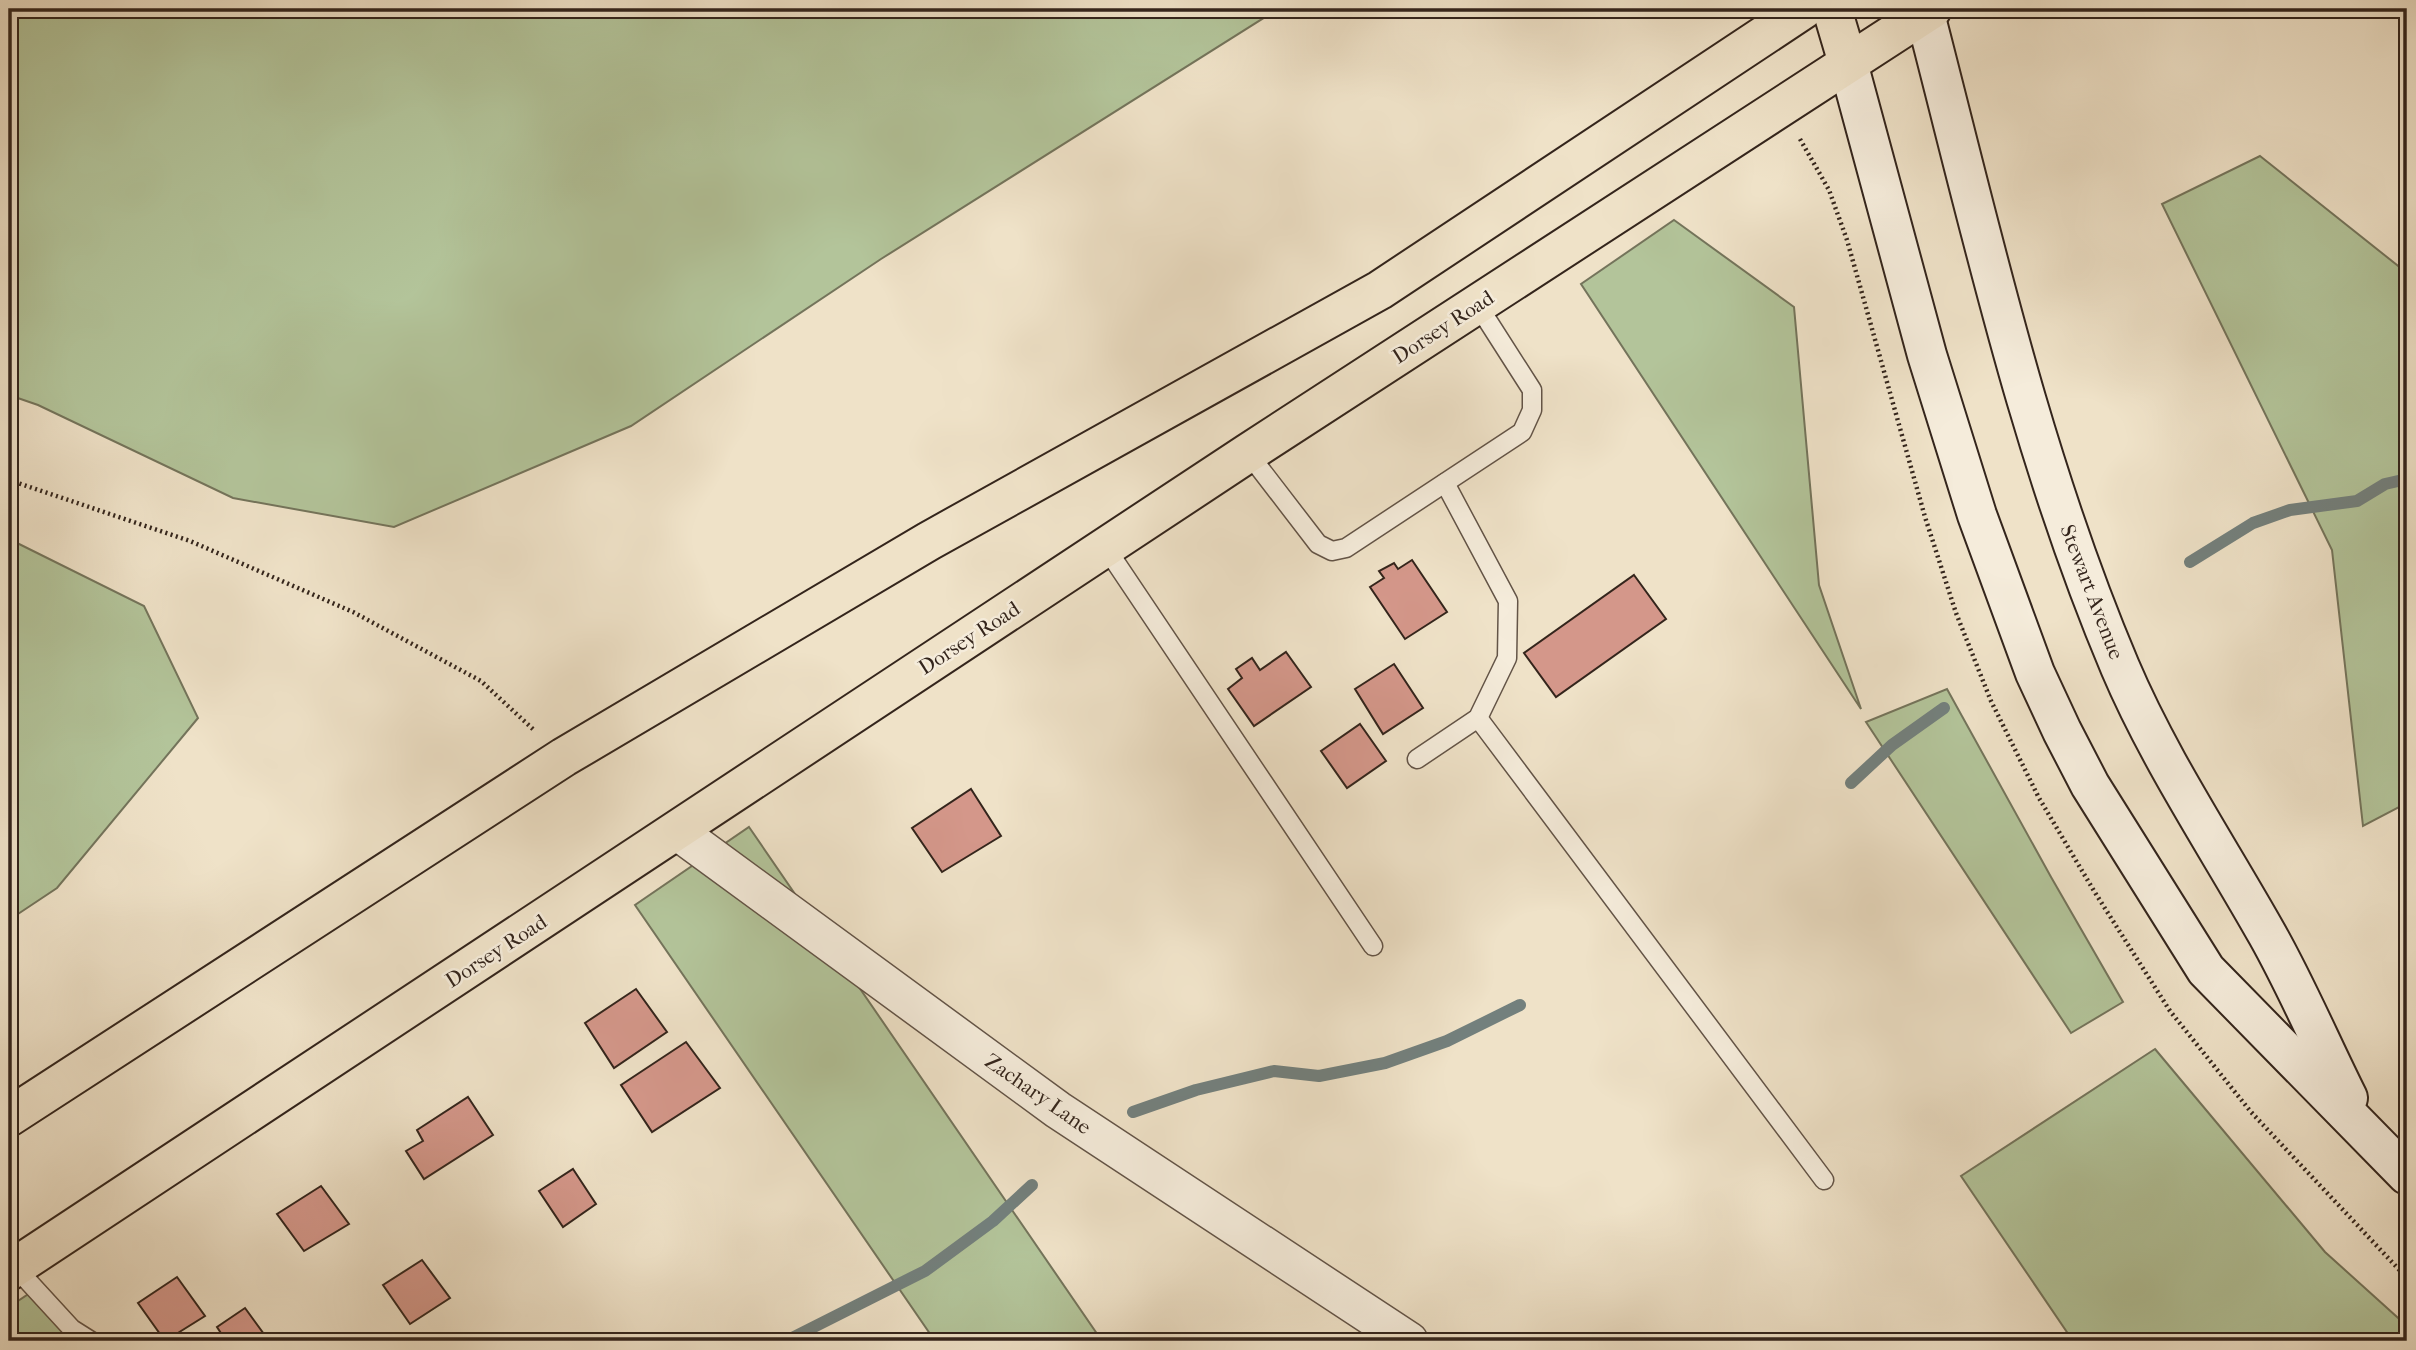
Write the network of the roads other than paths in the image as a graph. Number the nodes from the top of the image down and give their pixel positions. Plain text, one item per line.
1 (1804, 9) edge
2 (1832, 9) edge
3 (1927, 10) edge
4 (1848, 63) junction
5 (1477, 304) junction
6 (1248, 453) junction
7 (1445, 484) junction
8 (1106, 548) junction
9 (1478, 718) junction
10 (1418, 759) dead end
11 (677, 831) junction
12 (1373, 946) dead end
13 (9, 1117) edge
14 (2363, 1129) junction
15 (2407, 1175) edge
16 (1824, 1180) dead end
17 (12, 1269) edge
18 (91, 1341) edge
19 (1409, 1341) edge

1 - 13 main road
2 - 4 main road
3 - 4 main road, Dorsey Road
3 - 14 street, Stewart Avenue
4 - 5 main road, Dorsey Road
4 - 14 street, Stewart Avenue
5 - 6 main road, Dorsey Road
5 - 7 lane
6 - 7 lane
6 - 8 main road, Dorsey Road
7 - 9 lane
8 - 11 main road, Dorsey Road
8 - 12 lane
9 - 10 lane
9 - 16 lane
11 - 17 main road, Dorsey Road
11 - 19 street, Zachary Lane
14 - 15 street, Stewart Avenue
17 - 18 lane

